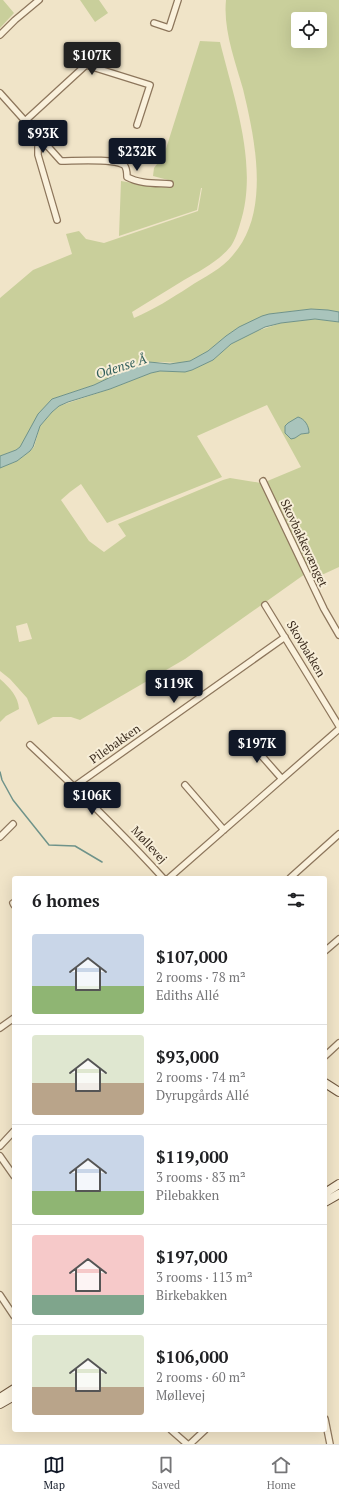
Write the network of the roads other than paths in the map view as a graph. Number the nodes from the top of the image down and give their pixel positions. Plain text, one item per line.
1 (39, 0) edge
2 (178, 0) edge
3 (154, 23) dead end
4 (0, 35) edge
5 (0, 94) edge
6 (25, 121) junction
7 (137, 125) dead end
8 (42, 141) junction
9 (170, 184) dead end
10 (57, 220) dead end
11 (263, 481) dead end
12 (265, 605) dead end
13 (339, 635) edge
14 (285, 637) junction
15 (339, 727) edge
16 (246, 738) dead end
17 (30, 745) dead end
18 (282, 779) junction
19 (185, 785) dead end
20 (75, 786) junction
21 (13, 824) dead end
22 (224, 830) junction
23 (339, 834) edge
24 (0, 837) edge
25 (161, 876) edge
26 (171, 876) edge
27 (292, 876) edge
28 (339, 939) edge
29 (327, 949) edge
30 (12, 1019) edge
31 (1, 1025) edge
32 (339, 1043) edge
33 (327, 1054) edge
34 (327, 1084) edge
35 (339, 1092) edge
36 (12, 1133) edge
37 (0, 1146) edge
38 (0, 1156) edge
39 (12, 1173) edge
40 (339, 1184) edge
41 (327, 1191) edge
42 (339, 1194) edge
43 (327, 1201) edge
44 (0, 1295) edge
45 (12, 1313) edge
46 (12, 1390) edge
47 (12, 1397) edge
48 (0, 1398) edge
49 (0, 1404) edge
50 (327, 1429) edge
51 (173, 1432) edge
52 (203, 1432) edge
53 (188, 1444) edge
54 (330, 1444) edge

1 - 4 street
2 - 3 street
5 - 6 street
6 - 7 street
6 - 8 street
8 - 9 street
8 - 10 street
11 - 13 street, Skovbakkevænget
12 - 14 street, Skovbakken
14 - 15 street, Skovbakken
14 - 20 street, Pilebakken
15 - 18 street
16 - 18 street
17 - 20 street, Møllevej
18 - 22 street
19 - 22 street
20 - 25 street, Møllevej
21 - 24 street
22 - 26 street
23 - 27 street
28 - 29 street
30 - 31 street
32 - 33 street
34 - 35 street
36 - 37 street
38 - 39 street
40 - 41 street
42 - 43 street
44 - 45 street
46 - 48 street
47 - 49 street
50 - 54 street
51 - 53 street
52 - 53 street

